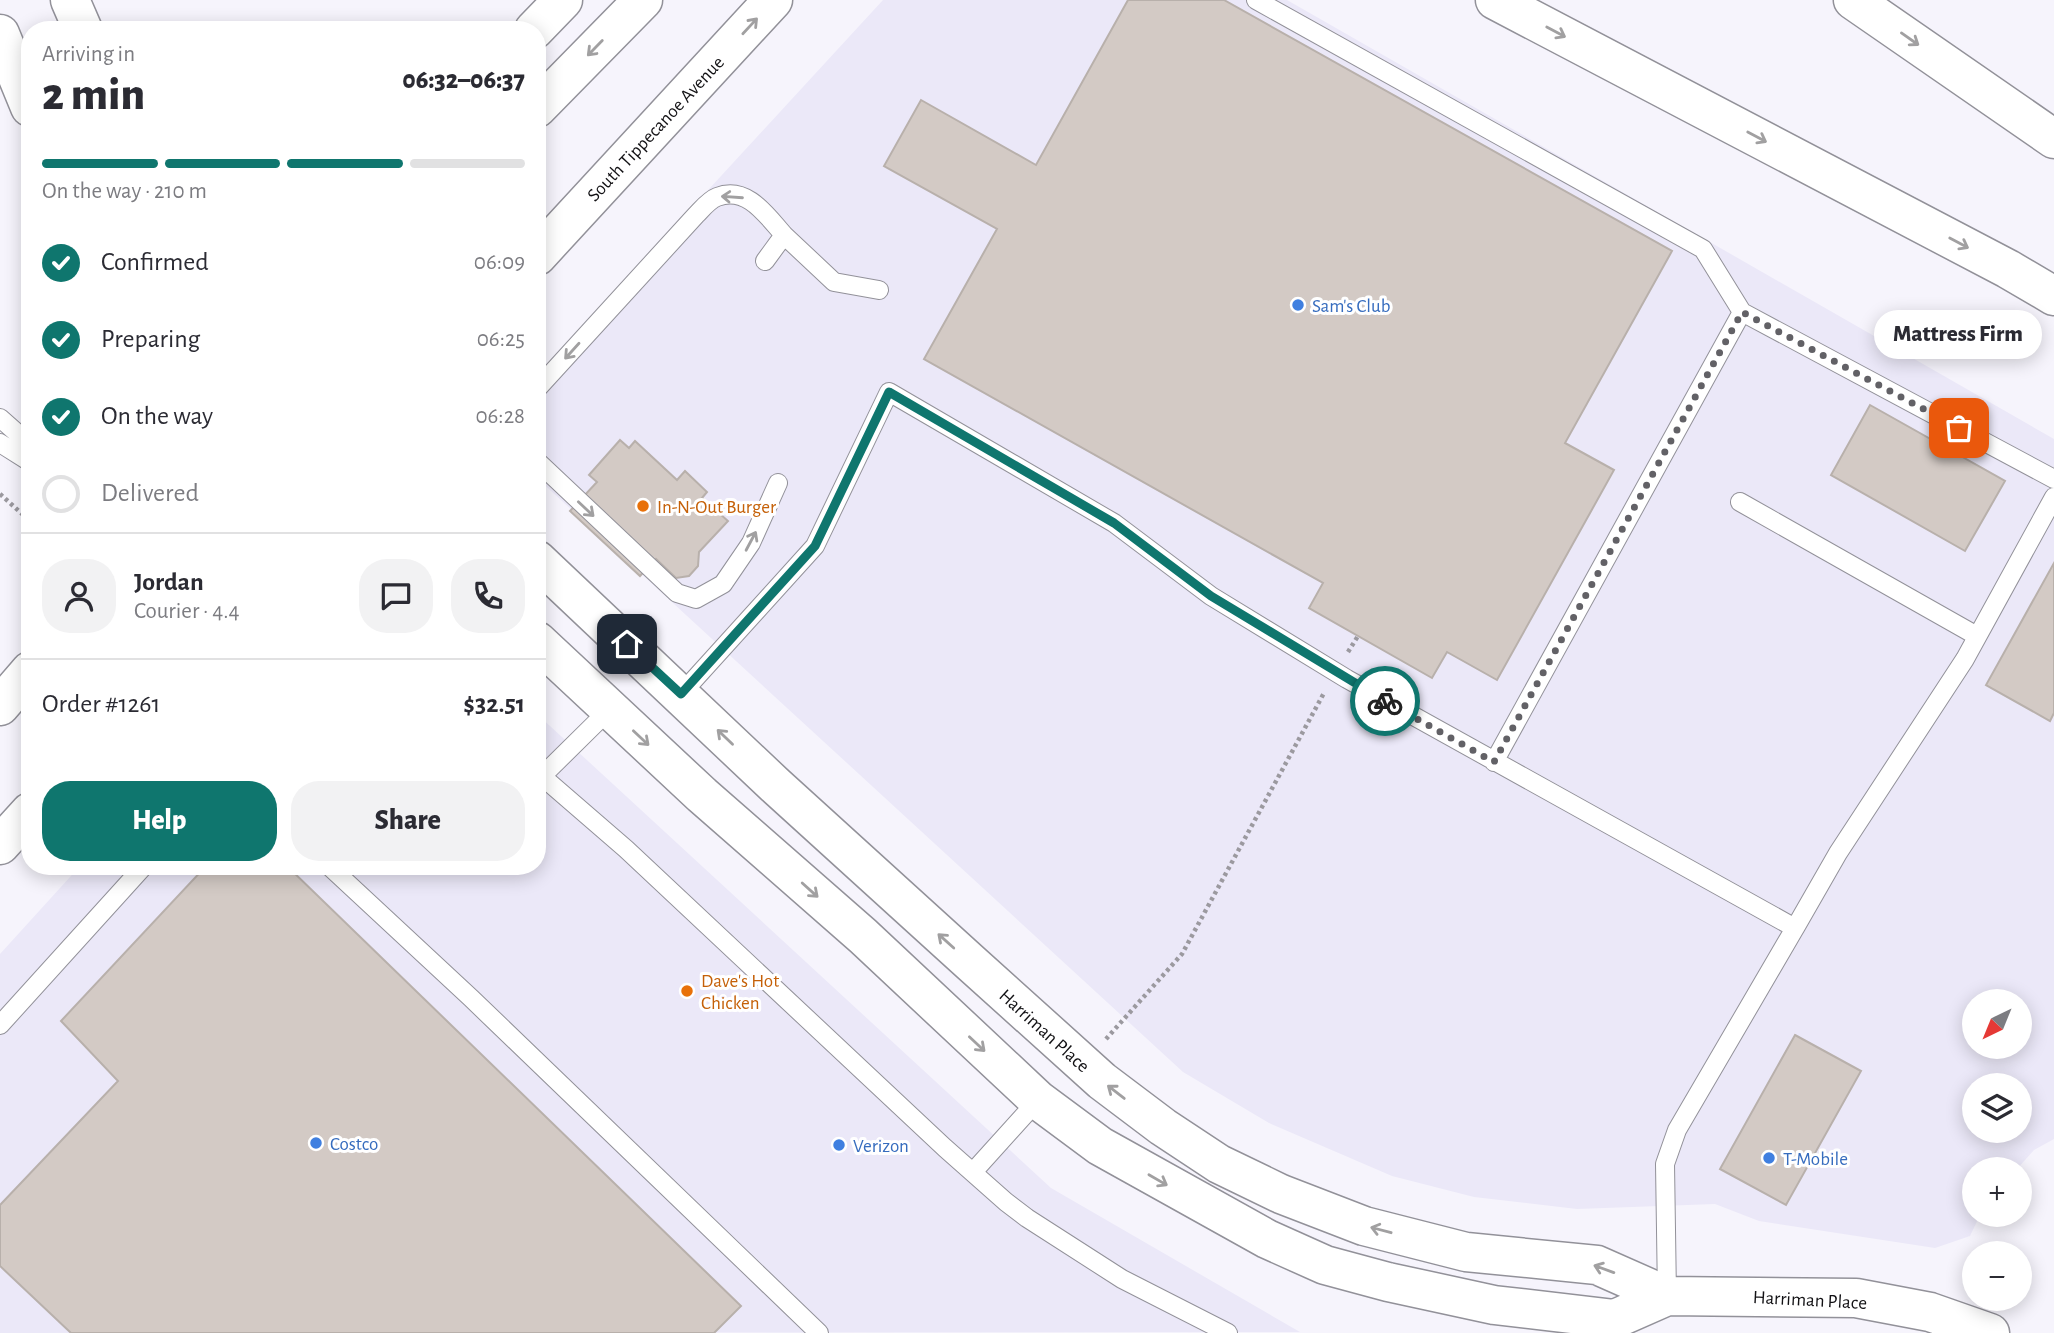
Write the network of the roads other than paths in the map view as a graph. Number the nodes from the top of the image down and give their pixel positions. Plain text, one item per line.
1 (70, 0) edge
2 (563, 0) edge
3 (643, 0) edge
4 (773, 0) edge
5 (1256, 0) edge
6 (1495, 0) edge
7 (1853, 0) edge
8 (79, 21) edge
9 (543, 21) edge
10 (0, 34) edge
11 (21, 85) edge
12 (546, 99) edge
13 (2054, 139) edge
14 (784, 235) junction
15 (546, 246) edge
16 (765, 261) dead end
17 (879, 290) dead end
18 (2054, 296) edge
19 (1742, 312) junction
20 (546, 379) edge
21 (0, 418) edge
22 (21, 437) edge
23 (0, 443) edge
24 (21, 457) edge
25 (546, 469) edge
26 (2054, 479) edge
27 (778, 483) dead end
28 (2054, 497) edge
29 (1740, 502) dead end
30 (546, 568) edge
31 (1977, 636) junction
32 (546, 649) edge
33 (21, 682) edge
34 (681, 694) junction
35 (0, 706) edge
36 (610, 709) junction
37 (1494, 762) junction
38 (546, 769) edge
39 (546, 782) edge
40 (21, 822) edge
41 (0, 845) edge
42 (136, 875) edge
43 (339, 875) edge
44 (1795, 928) junction
45 (0, 1025) edge
46 (1038, 1100) junction
47 (973, 1172) junction
48 (1667, 1296) junction
49 (819, 1333) edge
50 (1228, 1333) edge
51 (1990, 1333) edge

1 - 8 main road
2 - 9 main road
3 -> 12 main road
15 -> 4 main road, South Tippecanoe Avenue
5 - 19 lane
6 -> 18 main road
7 -> 13 main road
10 - 11 main road
14 - 16 lane
14 - 17 lane
14 -> 20 lane
19 - 26 lane
19 - 37 lane
21 - 22 lane
23 - 24 lane
25 -> 27 lane
28 - 31 lane
29 - 31 lane
30 - 34 main road, Harriman Place
31 - 44 lane
32 - 36 main road, Harriman Place
33 - 35 main road
34 - 37 lane
48 -> 34 main road, Harriman Place
36 - 38 lane
36 -> 46 main road, Harriman Place
37 - 44 lane
39 - 47 lane
40 - 41 main road
42 - 45 lane
43 - 49 lane
44 - 48 lane
46 - 47 lane
46 -> 48 main road, Harriman Place
47 - 50 lane
48 - 51 main road, Harriman Place

